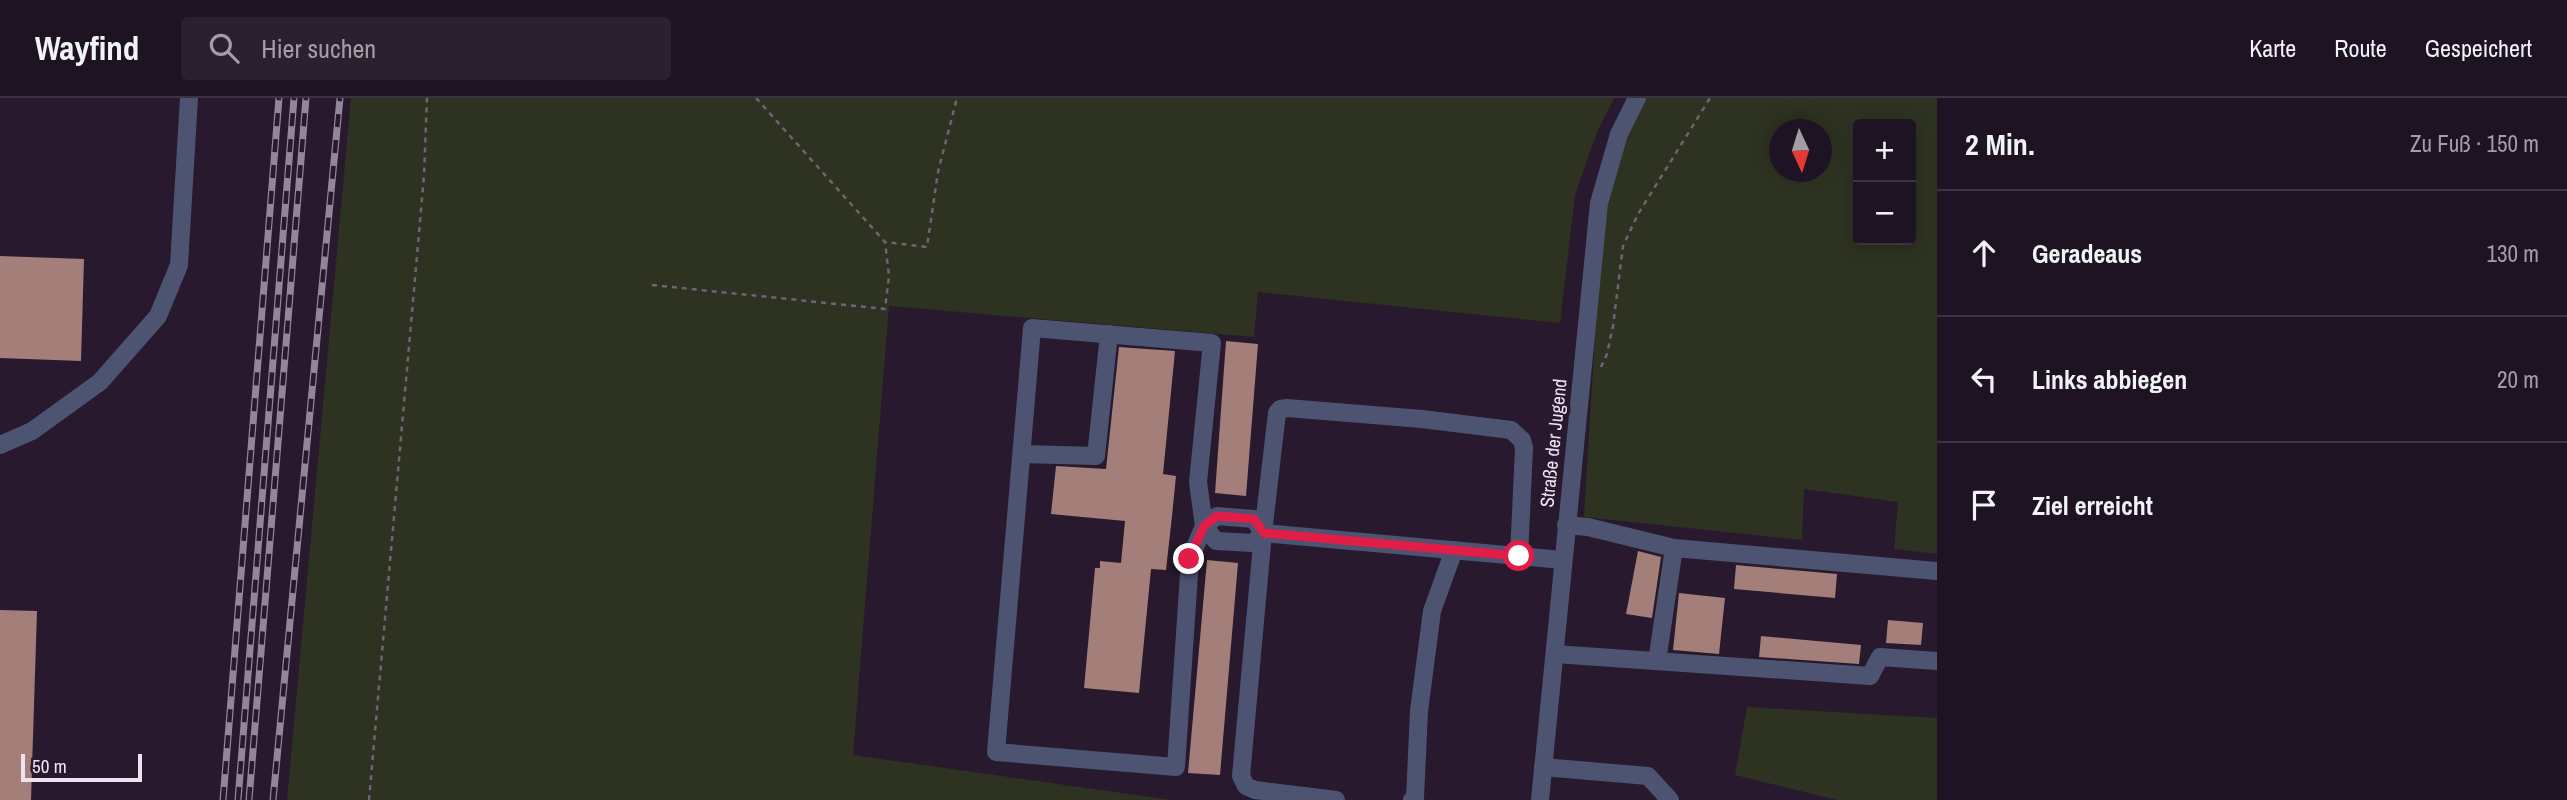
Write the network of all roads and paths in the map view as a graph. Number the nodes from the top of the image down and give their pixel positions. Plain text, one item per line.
1 (189, 98) edge
2 (427, 98) edge
3 (756, 98) edge
4 (957, 98) edge
5 (1637, 98) edge
6 (1710, 98) edge
7 (885, 242) junction
8 (652, 285) dead end
9 (1109, 334) junction
10 (1597, 374) dead end
11 (0, 445) edge
12 (1021, 454) junction
13 (1566, 525) junction
14 (1204, 526) junction
15 (1264, 533) junction
16 (1674, 548) junction
17 (1454, 550) junction
18 (1519, 556) junction
19 (1563, 560) junction
20 (1937, 571) edge
21 (1555, 654) junction
22 (1937, 661) edge
23 (1657, 662) junction
24 (1543, 767) junction
25 (369, 800) edge
26 (1336, 800) edge
27 (1412, 800) edge
28 (1540, 800) edge
29 (1670, 800) edge

1 - 11 street
2 - 25 path
3 - 7 path
4 - 7 path
5 - 13 street, Straße der Jugend
6 - 10 path
7 - 8 path
9 - 12 street
9 - 12 street
9 - 14 street
12 - 14 street
13 - 16 street
13 - 19 street, Straße der Jugend
14 - 15 street
14 - 15 street
15 - 17 street
15 - 18 street
15 - 26 street
16 - 20 street
16 - 23 street
17 - 18 street
17 - 27 street
18 - 19 street
19 - 21 street, Straße der Jugend
21 - 23 street
21 - 24 street, Straße der Jugend
22 - 23 street
24 - 28 street, Straße der Jugend
24 - 29 street

